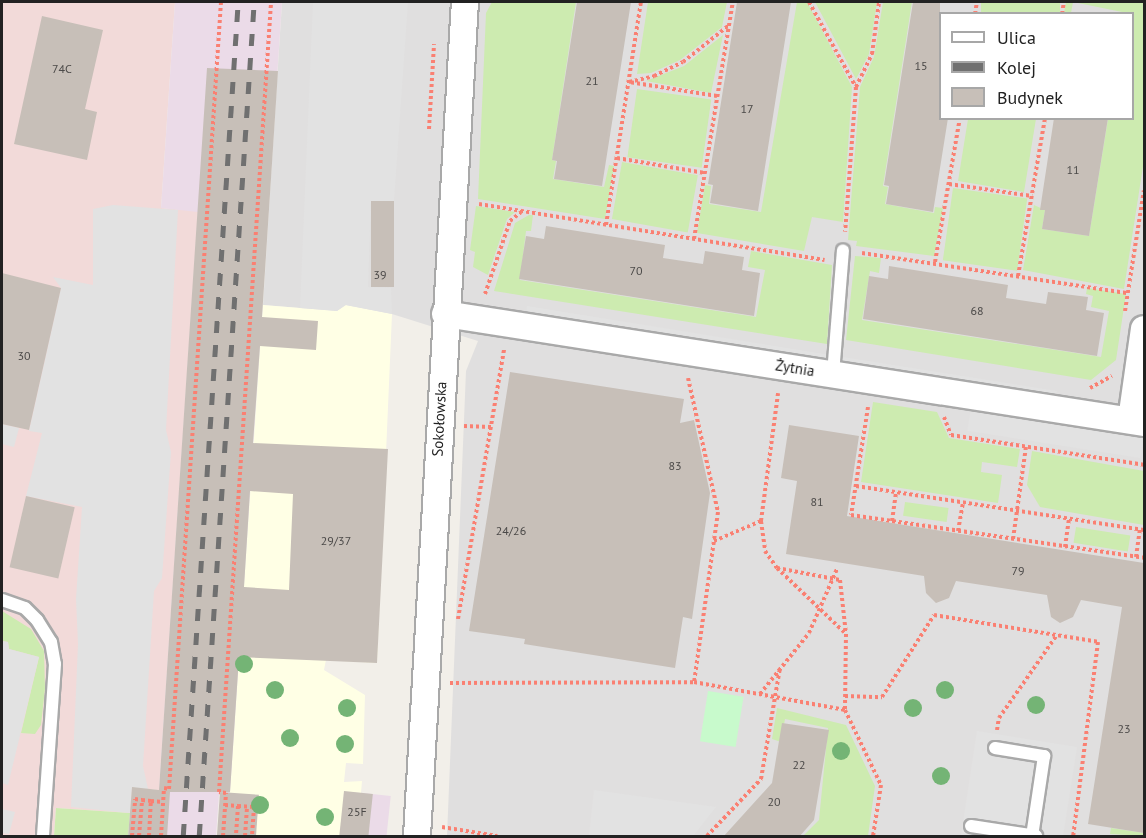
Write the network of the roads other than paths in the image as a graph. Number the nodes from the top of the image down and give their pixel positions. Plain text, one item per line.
1 (465, 2) edge
2 (843, 250) road end
3 (445, 314) junction
4 (1134, 326) edge
5 (833, 374) junction
6 (1138, 421) edge
7 (2, 600) edge
8 (995, 748) road end
9 (971, 826) dead end
10 (1034, 836) edge
11 (43, 837) edge
12 (417, 837) edge

1 - 3 street, Sokołowska
2 - 5 lane
3 - 5 street, Żytnia
3 - 12 street, Sokołowska
4 - 6 street
5 - 6 street, Żytnia
7 - 11 lane
8 - 10 lane
9 - 10 lane

